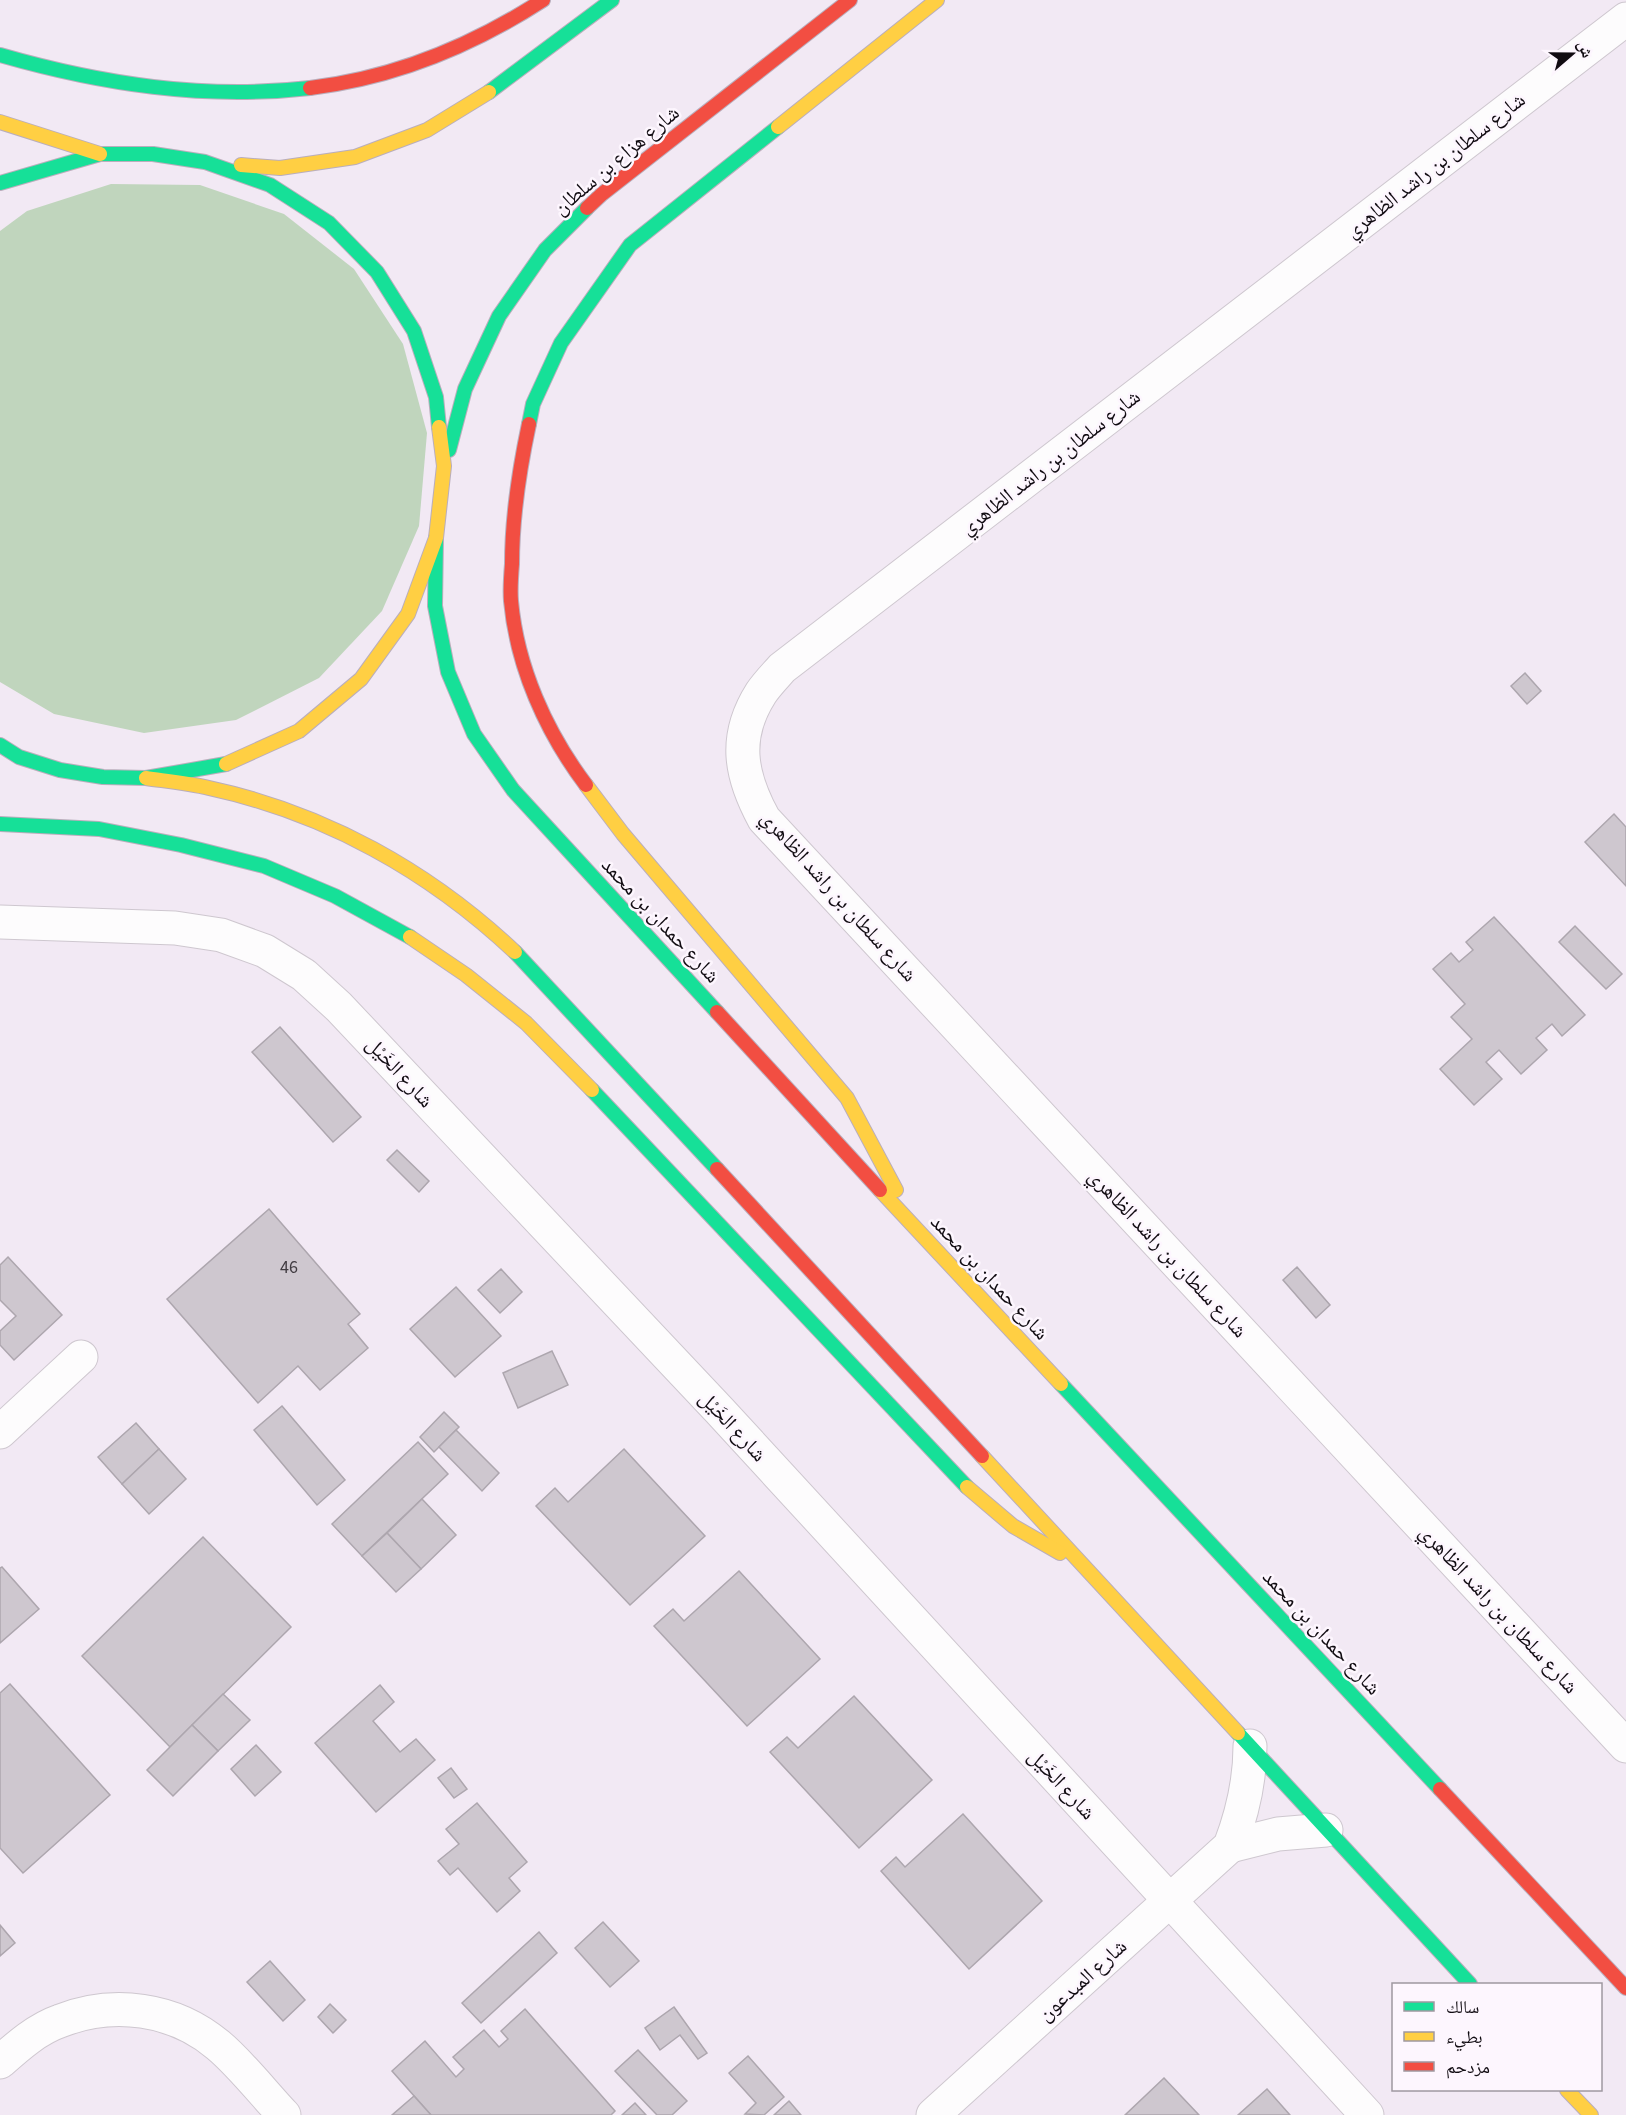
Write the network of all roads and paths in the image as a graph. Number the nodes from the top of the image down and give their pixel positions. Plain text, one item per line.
1 (543, 0) edge
2 (612, 0) edge
3 (850, 0) edge
4 (937, 0) edge
5 (1626, 19) edge
6 (0, 55) edge
7 (0, 122) edge
8 (100, 154) junction
9 (205, 162) junction
10 (0, 183) edge
11 (444, 466) junction
12 (436, 538) junction
13 (0, 746) edge
14 (0, 754) edge
15 (19, 757) junction
16 (146, 778) junction
17 (0, 824) edge
18 (0, 922) edge
19 (918, 1231) junction
20 (81, 1357) dead end
21 (0, 1432) edge
22 (1077, 1560) junction
23 (1250, 1746) junction
24 (1626, 1746) edge
25 (1326, 1830) junction
26 (1230, 1846) junction
27 (1169, 1901) junction
28 (1469, 1983) edge
29 (1626, 1988) edge
30 (0, 2062) edge
31 (1568, 2091) edge
32 (284, 2115) edge
33 (933, 2115) edge
34 (1367, 2115) edge
35 (1591, 2115) edge

1 - 6 main road
2 - 9 main road
3 - 11 main road, شارع هزاع بن سلطان
4 - 19 main road
5 - 24 street, شارع سلطان بن راشد الظاهري
7 - 8 main road
8 - 9 main road
8 - 10 main road
9 - 11 main road
11 - 12 main road
12 - 16 main road
12 - 19 main road, شارع حمدان بن محمد
13 - 15 main road
14 - 15 main road
15 - 16 main road
16 - 22 main road
17 - 22 main road
18 - 27 street, شارع الخَيْل
19 - 29 main road, شارع حمدان بن محمد
20 - 21 street
22 - 23 main road
23 - 25 main road
23 - 26 street, شارع المبدعون
25 - 26 street, شارع المبدعون
25 - 28 main road
26 - 27 street, شارع المبدعون
27 - 33 street, شارع المبدعون
27 - 34 street, شارع الخَيْل
30 - 32 street
31 - 35 main road

